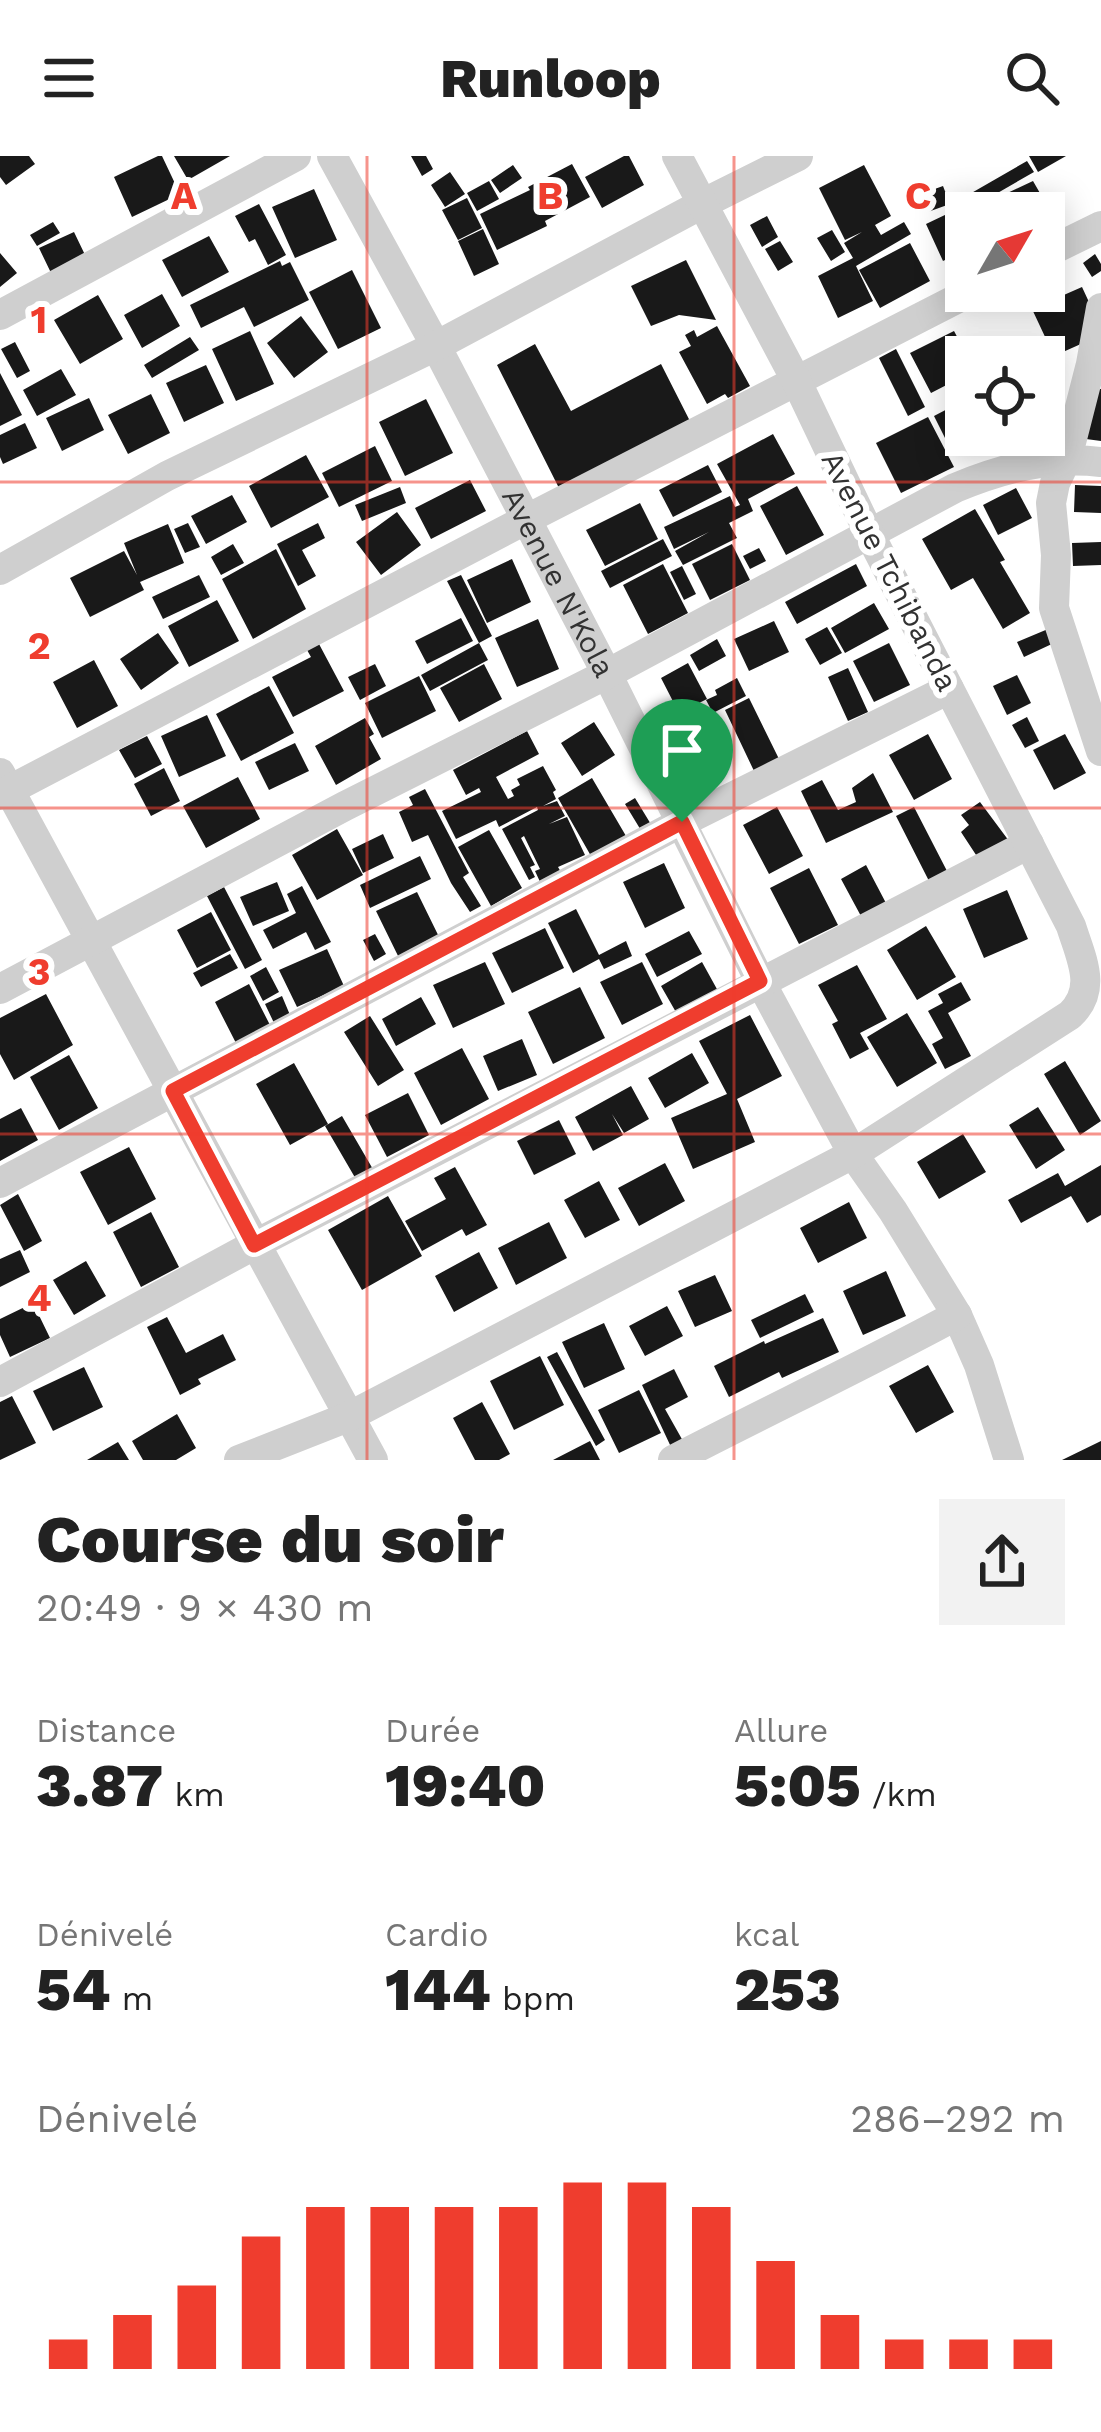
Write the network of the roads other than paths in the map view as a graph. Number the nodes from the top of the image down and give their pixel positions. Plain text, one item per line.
1 (296, 156) edge
2 (332, 156) edge
3 (677, 156) edge
4 (798, 156) edge
5 (703, 204) junction
6 (1101, 226) edge
7 (1065, 244) edge
8 (945, 305) edge
9 (1101, 308) edge
10 (0, 315) edge
11 (436, 346) junction
12 (796, 380) junction
13 (1067, 458) junction
14 (1101, 462) edge
15 (525, 520) junction
16 (869, 533) junction
17 (0, 570) edge
18 (608, 674) junction
19 (950, 689) junction
20 (1101, 751) edge
21 (3, 786) edge
22 (682, 822) junction
23 (1029, 844) junction
24 (1086, 929) edge
25 (93, 941) junction
26 (760, 981) junction
27 (0, 989) edge
28 (173, 1091) junction
29 (853, 1154) junction
30 (0, 1183) edge
31 (254, 1245) junction
32 (957, 1315) junction
33 (0, 1382) edge
34 (348, 1417) junction
35 (238, 1460) edge
36 (373, 1460) edge
37 (673, 1460) edge
38 (1010, 1460) edge

1 - 10 street
2 - 11 street, Avenue N'Kola
3 - 5 street, Avenue Tchibanda
4 - 5 street
5 - 11 street
5 - 12 street, Avenue Tchibanda
6 - 7 street
8 - 12 street
9 - 13 street
11 - 15 street, Avenue N'Kola
11 - 17 street
12 - 15 street
12 - 16 street, Avenue Tchibanda
13 - 14 street
13 - 16 street
13 - 20 street
15 - 18 street, Avenue N'Kola
15 - 21 street
16 - 18 street
16 - 19 street, Avenue Tchibanda
18 - 22 street, Avenue N'Kola
18 - 25 street
19 - 22 street
19 - 23 street, Avenue Tchibanda
21 - 25 street
22 - 26 street, Avenue N'Kola
22 - 28 street
23 - 24 street, Avenue Tchibanda
23 - 26 street
24 - 29 street, Avenue Tchibanda
25 - 27 street
25 - 28 street
26 - 29 street, Avenue N'Kola
26 - 31 street
28 - 30 street
28 - 31 street
29 - 32 street, Avenue N'Kola
29 - 34 street
31 - 33 street
31 - 34 street
32 - 37 street
32 - 38 street, Avenue N'Kola
34 - 35 street
34 - 36 street

